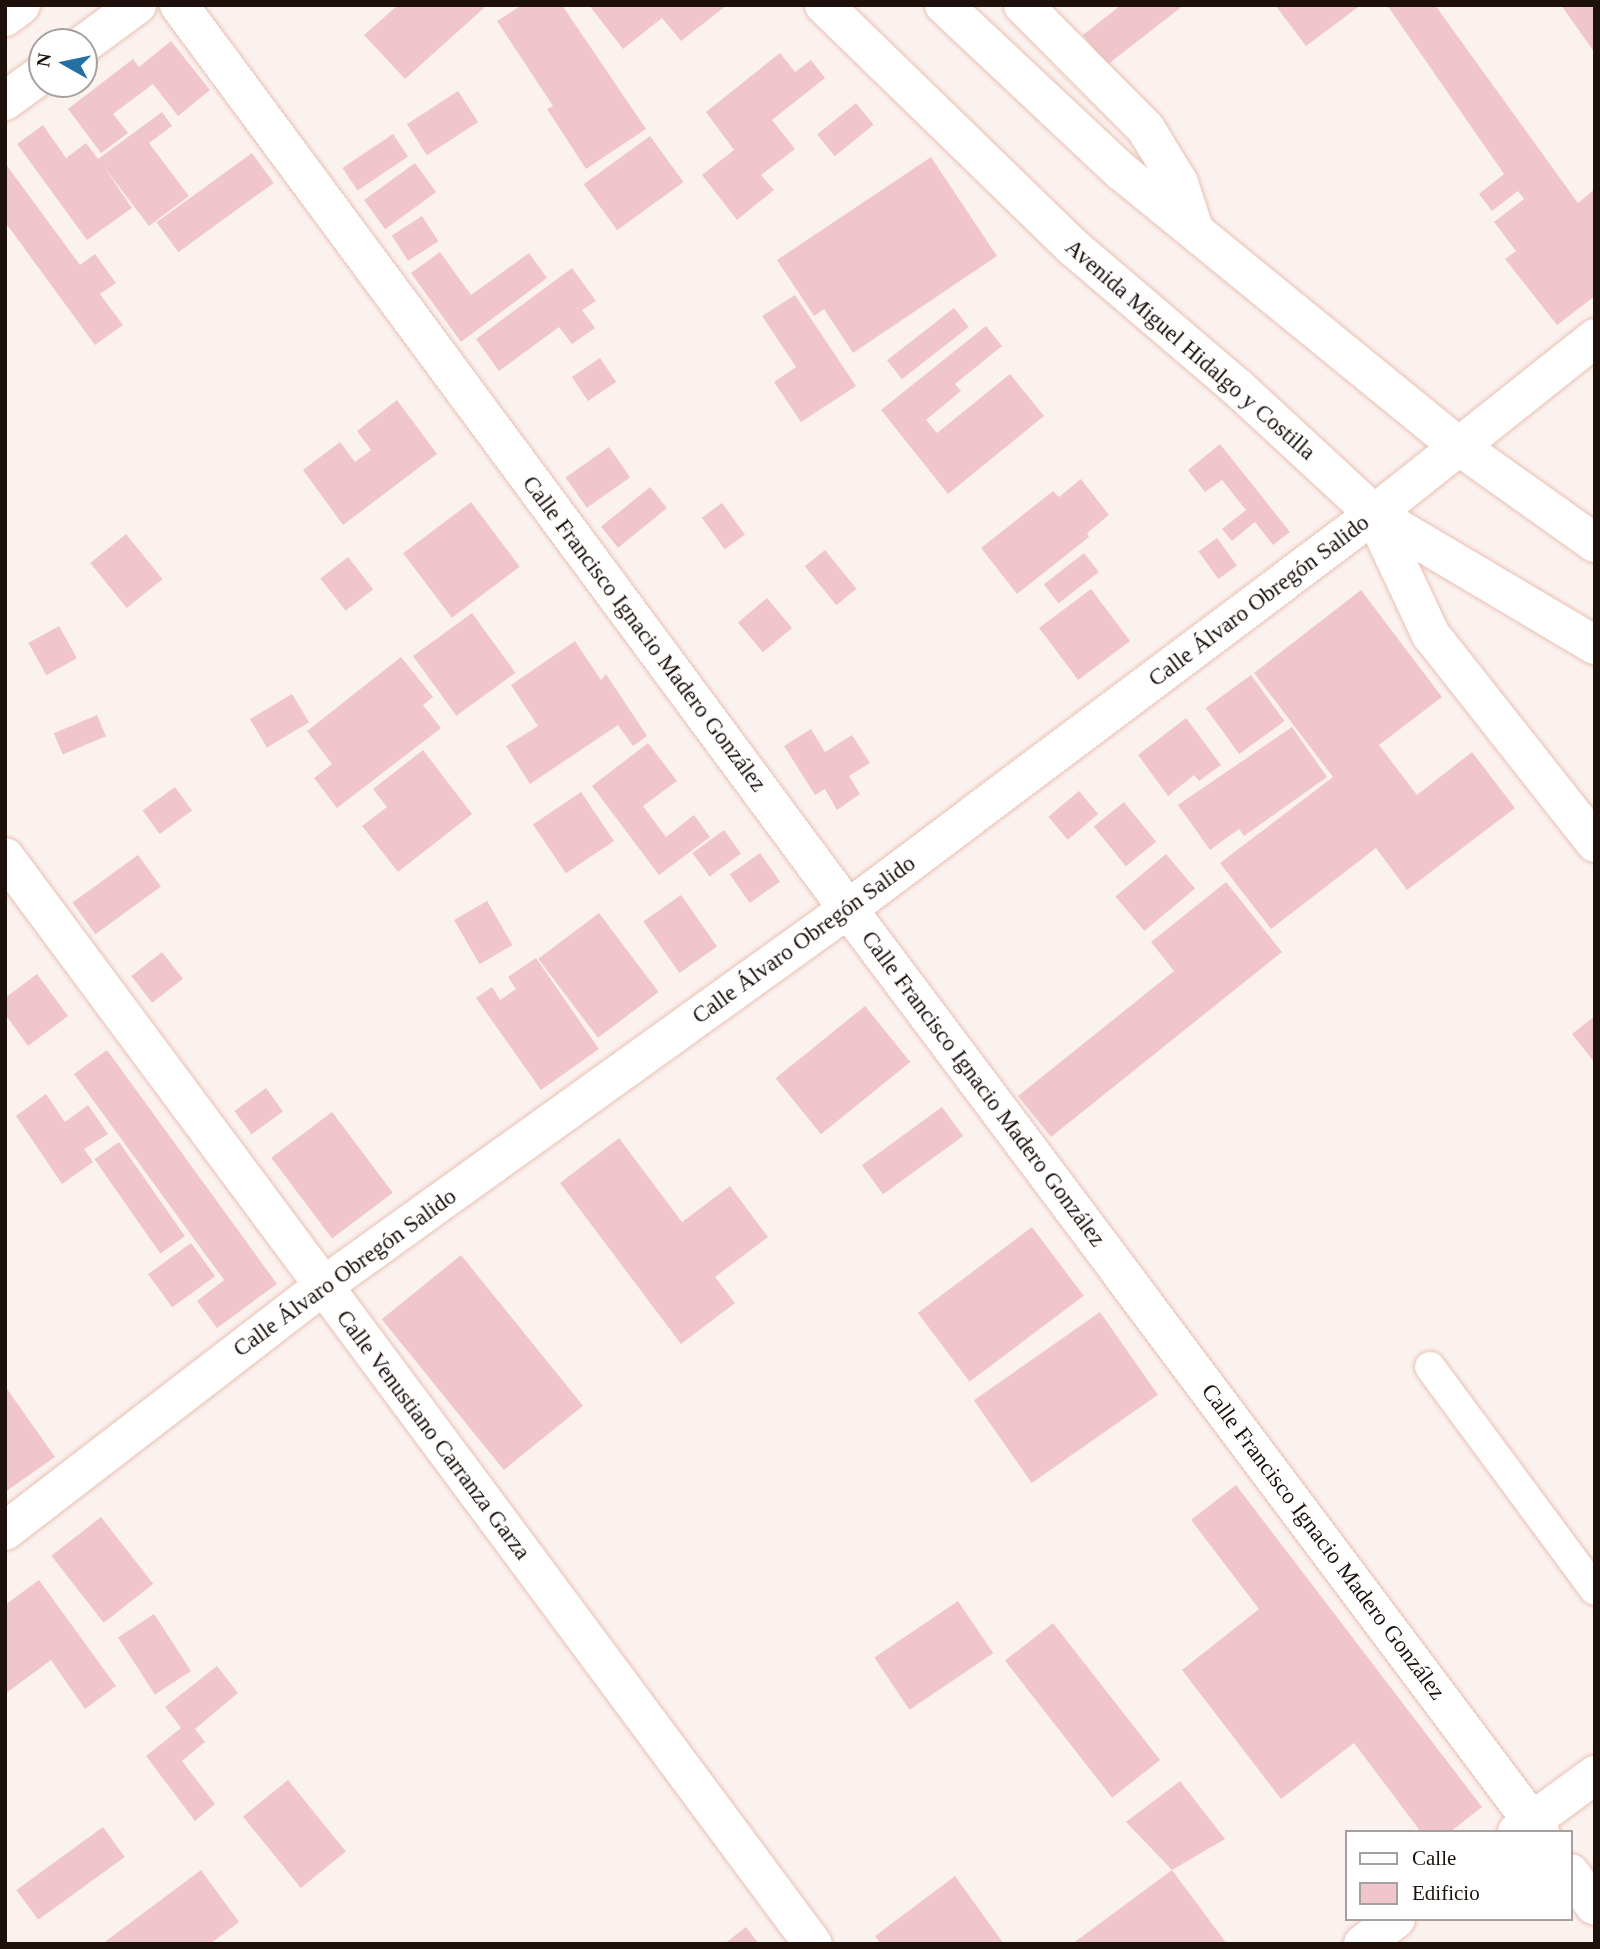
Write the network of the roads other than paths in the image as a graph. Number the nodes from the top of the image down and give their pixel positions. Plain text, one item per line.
1 (21, 5) edge
2 (137, 5) edge
3 (179, 5) edge
4 (824, 5) edge
5 (944, 5) edge
6 (1023, 5) edge
7 (5, 17) edge
8 (98, 34) edge
9 (28, 84) edge
10 (5, 101) edge
11 (1194, 229) junction
12 (1595, 338) edge
13 (1460, 447) junction
14 (1374, 514) junction
15 (1595, 543) edge
16 (1595, 645) edge
17 (1595, 843) edge
18 (5, 857) edge
19 (848, 909) junction
20 (321, 1287) junction
21 (1430, 1367) dead end
22 (5, 1531) edge
23 (1595, 1590) edge
24 (1595, 1775) edge
25 (1530, 1828) edge
26 (1572, 1876) edge
27 (1595, 1906) edge
28 (1393, 1921) edge
29 (813, 1944) edge
30 (1363, 1944) edge

1 - 7 street
2 - 8 street
3 - 19 street, Calle Francisco Ignacio Madero González
4 - 14 street, Avenida Miguel Hidalgo y Costilla
5 - 11 street
6 - 11 street
9 - 10 street
11 - 13 street
12 - 13 street, Calle Álvaro Obregón Salido
13 - 14 street, Calle Álvaro Obregón Salido
13 - 15 street
14 - 16 street, Avenida Miguel Hidalgo y Costilla
14 - 17 street
14 - 19 street, Calle Álvaro Obregón Salido
18 - 20 street, Calle Venustiano Carranza Garza
19 - 20 street, Calle Álvaro Obregón Salido
19 - 25 street, Calle Francisco Ignacio Madero González
20 - 22 street, Calle Álvaro Obregón Salido
20 - 29 street, Calle Venustiano Carranza Garza
21 - 23 lane
24 - 25 street
26 - 27 street
28 - 30 street

